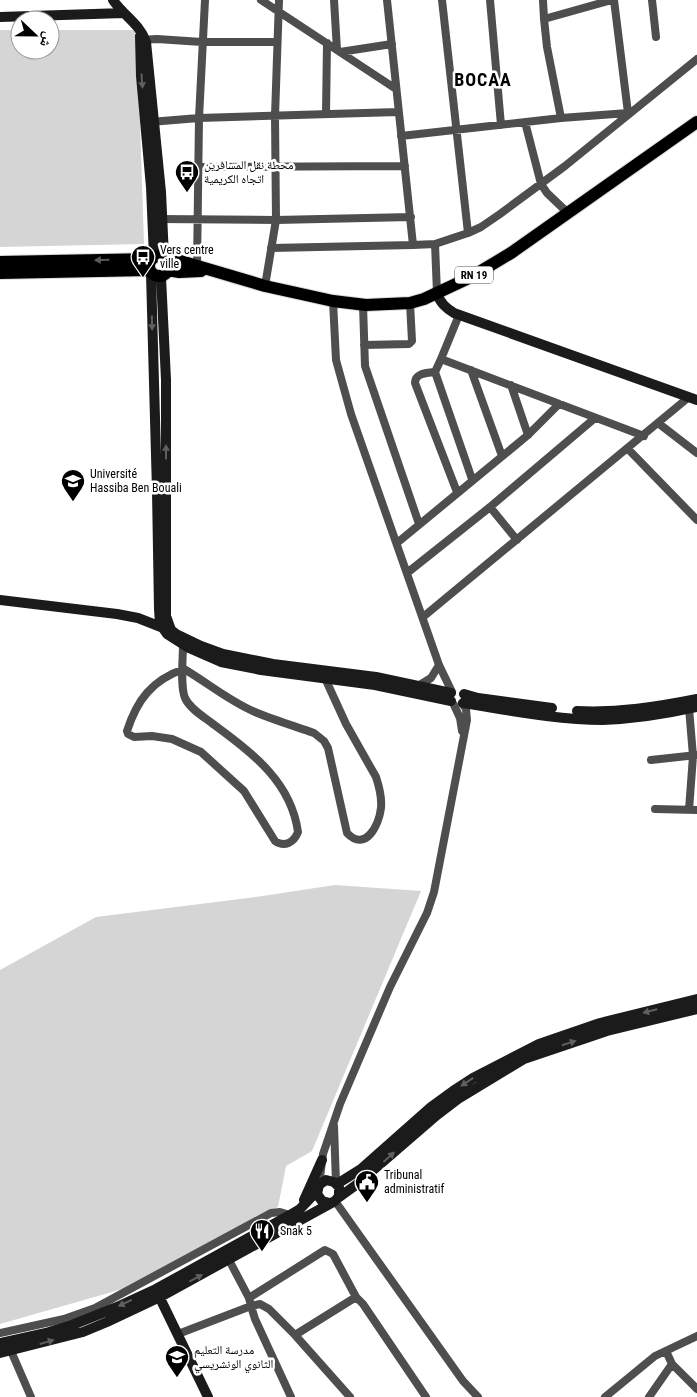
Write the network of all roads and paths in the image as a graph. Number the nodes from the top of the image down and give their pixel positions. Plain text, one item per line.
1 (112, 0) edge
2 (205, 0) edge
3 (261, 0) edge
4 (279, 0) edge
5 (334, 0) edge
6 (387, 0) edge
7 (442, 0) edge
8 (490, 0) edge
9 (543, 0) edge
10 (613, 0) edge
11 (652, 0) edge
12 (280, 12) junction
13 (124, 13) junction
14 (0, 17) edge
15 (544, 19) junction
16 (142, 37) junction
17 (656, 37) dead end
18 (202, 42) junction
19 (277, 42) junction
20 (327, 43) junction
21 (392, 44) junction
22 (339, 51) junction
23 (697, 59) edge
24 (396, 90) junction
25 (398, 112) junction
26 (628, 113) junction
27 (326, 114) junction
28 (276, 116) junction
29 (199, 118) junction
30 (561, 118) junction
31 (150, 122) junction
32 (525, 122) junction
33 (697, 122) edge
34 (501, 125) junction
35 (456, 130) junction
36 (401, 136) junction
37 (405, 166) junction
38 (199, 167) junction
39 (275, 167) junction
40 (541, 184) junction
41 (568, 213) junction
42 (411, 217) junction
43 (197, 218) junction
44 (158, 219) junction
45 (276, 220) junction
46 (468, 233) junction
47 (435, 244) junction
48 (414, 246) junction
49 (271, 248) junction
50 (0, 262) edge
51 (158, 265) junction
52 (196, 267) junction
53 (213, 271) junction
54 (0, 273) edge
55 (265, 286) junction
56 (437, 293) junction
57 (333, 301) junction
58 (410, 303) junction
59 (363, 305) junction
60 (459, 314) junction
61 (364, 345) junction
62 (441, 359) junction
63 (471, 370) junction
64 (435, 372) junction
65 (511, 385) junction
66 (693, 399) edge
67 (559, 404) junction
68 (596, 418) junction
69 (658, 423) junction
70 (528, 435) junction
71 (644, 436) junction
72 (628, 449) junction
73 (697, 452) edge
74 (502, 456) junction
75 (472, 479) junction
76 (457, 492) junction
77 (490, 507) junction
78 (697, 520) edge
79 (419, 524) junction
80 (517, 540) junction
81 (397, 543) junction
82 (407, 573) junction
83 (0, 600) edge
84 (423, 617) junction
85 (166, 629) junction
86 (184, 642) junction
87 (439, 665) junction
88 (184, 669) junction
89 (323, 674) junction
90 (376, 681) junction
91 (418, 686) junction
92 (457, 699) junction
93 (697, 699) edge
94 (693, 708) edge
95 (570, 714) junction
96 (695, 755) edge
97 (651, 760) dead end
98 (655, 809) dead end
99 (693, 810) edge
100 (697, 999) edge
101 (697, 1009) edge
102 (542, 1047) junction
103 (334, 1124) junction
104 (322, 1160) junction
105 (337, 1184) junction
106 (318, 1188) junction
107 (334, 1201) junction
108 (300, 1208) junction
109 (290, 1216) junction
110 (229, 1260) junction
111 (158, 1293) junction
112 (356, 1297) junction
113 (250, 1302) junction
114 (0, 1333) edge
115 (178, 1334) junction
116 (294, 1335) junction
117 (697, 1336) edge
118 (0, 1343) edge
119 (11, 1351) junction
120 (666, 1351) junction
121 (0, 1353) edge
122 (672, 1364) junction
123 (697, 1389) edge
124 (31, 1397) edge
125 (208, 1397) edge
126 (291, 1397) edge
127 (350, 1397) edge
128 (426, 1397) edge
129 (478, 1397) edge
130 (605, 1397) edge
131 (648, 1397) edge

1 - 13 main road
2 - 18 street
3 - 12 street
4 - 12 street
5 - 22 street
6 - 21 street
7 - 35 street
8 - 34 street
9 - 15 street
10 - 15 street
10 - 26 street
11 - 17 street
12 - 19 street
12 - 20 street
13 - 14 main road
13 - 16 main road
15 - 30 street
16 - 18 street
16 - 31 main road
18 - 19 street
18 - 29 street
19 - 28 street
20 - 22 street
20 - 27 street
21 - 22 street
21 - 24 street
22 - 24 street
23 - 26 street
24 - 25 street
25 - 27 street
25 - 36 street
26 - 30 street
26 - 40 street
27 - 28 street
28 - 29 street
28 - 39 street
29 - 31 street
29 - 38 street
30 - 32 street
31 - 44 main road
32 - 34 street
32 - 40 street
33 - 41 main road, RN 19
34 - 35 street
35 - 36 street
35 - 46 street
36 - 37 street
37 - 39 street
37 - 42 street
38 - 39 street
38 - 43 street
39 - 45 street
40 - 41 street
40 - 46 street
41 - 56 main road, RN 19
42 - 45 street
42 - 48 street
43 - 44 street
43 - 45 street
43 - 52 street
44 - 51 main road
45 - 49 street
46 - 47 street
47 - 48 street
47 - 56 street
48 - 49 street
49 - 55 street
51 -> 50 main road, RN 19
51 - 52 main road, RN 19
51 - 53 main road, RN 19
51 - 54 main road, RN 19
51 - 85 main road
52 - 53 main road, RN 19
53 - 55 main road, RN 19
55 - 57 main road, RN 19
56 - 58 main road, RN 19
56 - 60 main road
57 - 59 main road, RN 19
57 - 81 street
58 - 59 main road, RN 19
58 - 61 street
59 - 61 street
60 - 62 street
60 - 66 main road
61 - 79 street
62 - 63 street
62 - 64 street
63 - 65 street
63 - 74 street
64 - 75 street
64 - 76 street
65 - 67 street
65 - 70 street
66 - 69 street
67 - 68 street
67 - 70 street
68 - 71 street
68 - 77 street
69 - 71 street
69 - 73 street
70 - 74 street
71 - 72 street
72 - 78 street
72 - 80 street
74 - 75 street
75 - 76 street
76 - 79 street
77 - 80 street
77 - 82 street
79 - 81 street
80 - 84 street
81 - 82 street
82 - 84 street
83 - 85 main road
84 - 87 street
85 - 86 main road
86 - 88 street
86 - 89 main road
87 - 91 street
87 - 92 street
88 - 88 street
88 - 89 street
89 - 90 main road
90 - 91 main road
90 - 92 main road
91 - 92 main road
92 - 95 main road
92 - 103 street
93 - 95 main road
94 - 95 main road
94 - 96 street
96 - 97 street
96 - 99 street
98 - 99 street
100 -> 102 main road
102 -> 101 main road
102 -> 105 main road
107 -> 102 main road
103 - 104 street
103 - 105 street
104 - 106 street
104 - 108 main road
105 - 106 main road
105 - 107 main road
106 - 107 main road
106 - 108 main road
107 - 110 main road
107 - 129 street
108 - 109 main road
109 - 111 main road
109 - 114 street
111 -> 110 main road
110 - 113 street
111 - 115 main road
111 -> 118 main road
119 -> 111 main road
112 - 113 street
112 - 116 street
112 - 128 street
113 - 115 street
113 - 116 street
113 - 126 street
115 - 125 main road
116 - 127 street
117 - 120 street
119 - 121 main road
119 - 124 street
120 - 122 street
120 - 130 street
122 - 123 street
122 - 131 street

